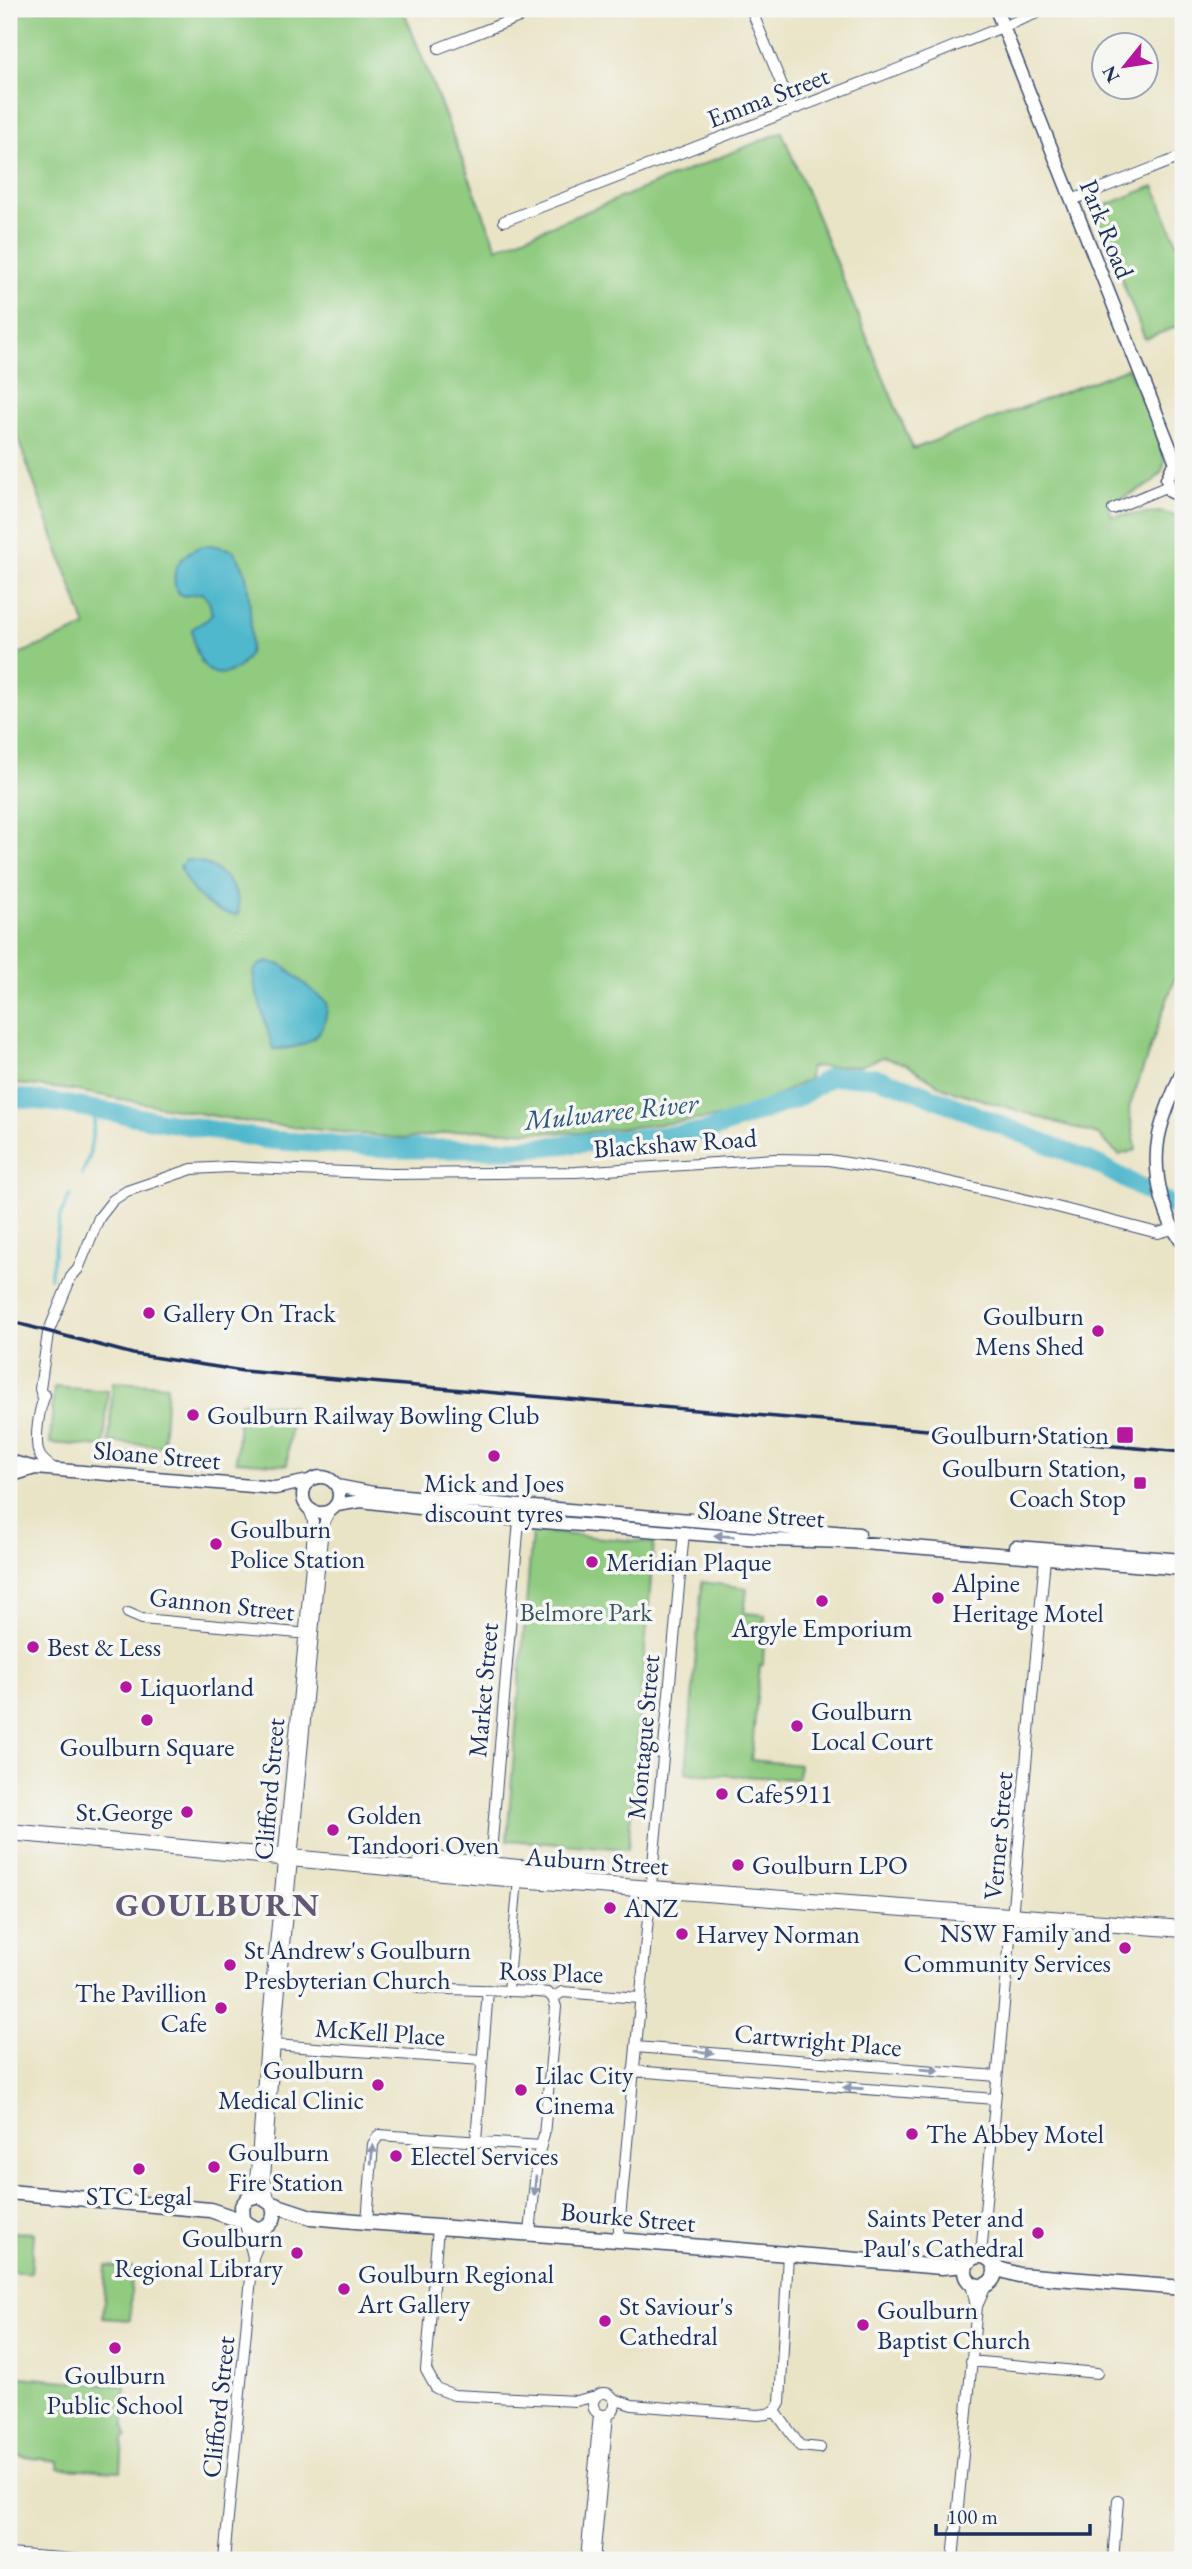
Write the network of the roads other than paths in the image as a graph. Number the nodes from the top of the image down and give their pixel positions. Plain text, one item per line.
1 (540, 9) edge
2 (751, 9) edge
3 (996, 9) edge
4 (1047, 9) edge
5 (1003, 26) junction
6 (439, 48) dead end
7 (792, 110) junction
8 (1183, 156) edge
9 (1072, 200) junction
10 (504, 221) dead end
11 (1180, 464) edge
12 (1167, 486) junction
13 (1183, 497) edge
14 (1113, 509) dead end
15 (1183, 1069) edge
16 (1173, 1229) junction
17 (1183, 1242) edge
18 (37, 1443) junction
19 (14, 1462) edge
20 (35, 1468) junction
21 (56, 1470) junction
22 (9, 1476) edge
23 (309, 1481) junction
24 (337, 1486) junction
25 (275, 1488) junction
26 (450, 1500) junction
27 (306, 1504) junction
28 (333, 1508) junction
29 (616, 1515) junction
30 (725, 1517) dead end
31 (519, 1520) junction
32 (745, 1525) junction
33 (684, 1532) junction
34 (1045, 1558) junction
35 (1183, 1560) edge
36 (1183, 1569) edge
37 (128, 1613) dead end
38 (308, 1634) junction
39 (9, 1824) edge
40 (9, 1832) edge
41 (288, 1852) junction
42 (490, 1865) junction
43 (518, 1880) junction
44 (650, 1885) junction
45 (1012, 1912) junction
46 (1183, 1922) edge
47 (1183, 1930) edge
48 (418, 1988) dead end
49 (488, 1990) junction
50 (508, 1991) junction
51 (553, 1998) junction
52 (639, 1998) junction
53 (272, 2043) junction
54 (636, 2047) junction
55 (482, 2060) junction
56 (269, 2066) junction
57 (633, 2071) junction
58 (997, 2076) junction
59 (995, 2099) junction
60 (476, 2141) junction
61 (541, 2146) junction
62 (9, 2192) edge
63 (246, 2200) junction
64 (271, 2202) junction
65 (210, 2210) junction
66 (311, 2217) junction
67 (367, 2222) junction
68 (244, 2223) junction
69 (268, 2225) junction
70 (438, 2228) junction
71 (530, 2234) junction
72 (618, 2240) junction
73 (788, 2254) junction
74 (253, 2258) junction
75 (980, 2268) junction
76 (1183, 2288) edge
77 (971, 2361) junction
78 (1097, 2373) dead end
79 (596, 2396) junction
80 (576, 2401) junction
81 (606, 2409) junction
82 (775, 2411) junction
83 (821, 2448) dead end
84 (1118, 2500) dead end
85 (594, 2516) junction
86 (9, 2554) edge
87 (85, 2560) edge
88 (224, 2560) edge
89 (586, 2560) edge
90 (594, 2560) edge
91 (953, 2560) edge
92 (1112, 2560) edge

1 - 6 street
2 - 7 street
3 - 5 street, Park Road
4 - 5 street, Emma Street
5 - 7 street, Emma Street
5 - 9 street, Park Road
7 - 10 street, Emma Street
8 - 9 street
9 - 11 street, Park Road
11 - 12 street
12 - 13 street
12 - 14 street
15 - 16 street
16 - 17 street
16 - 18 street, Blackshaw Road
18 - 19 street
18 - 21 street
19 - 20 street, Sloane Street
20 - 21 street, Sloane Street
20 - 22 street, Sloane Street
21 - 25 street, Sloane Street
23 - 24 street
23 - 25 street, Sloane Street
23 - 27 street
24 - 26 street, Sloane Street
24 - 28 street
25 - 27 street, Sloane Street
26 - 29 street, Sloane Street
26 - 31 street
27 - 28 street
27 - 38 street, Clifford Street
28 - 31 street, Sloane Street
28 - 38 street, Clifford Street
29 - 32 street, Sloane Street
29 - 33 street
30 - 32 street
31 - 33 street, Sloane Street
31 - 42 street, Market Street
32 - 35 street, Sloane Street
34 -> 33 street, Sloane Street
33 - 44 street, Montague Street
34 - 36 street, Sloane Street
34 - 45 street, Verner Street
37 - 38 street, Gannon Street
38 - 41 street, Clifford Street
39 - 41 main road, Auburn Street
40 - 41 main road, Auburn Street
41 - 42 main road, Auburn Street
41 - 43 main road, Auburn Street
41 - 53 street, Clifford Street
42 - 44 main road, Auburn Street
43 - 44 main road, Auburn Street
43 - 50 street
44 - 45 main road, Auburn Street
44 - 52 street, Montague Street
45 - 46 main road, Auburn Street
45 - 47 main road, Auburn Street
45 - 58 street, Verner Street
48 - 49 street, Ross Place
49 - 50 street, Ross Place
49 - 55 street
50 - 51 street, Ross Place
51 - 52 street, Ross Place
51 - 61 street
52 - 54 street, Montague Street
53 - 55 street, McKell Place
53 - 56 street, Clifford Street
54 - 57 street, Montague Street
54 -> 58 street, Cartwright Place
55 - 60 street
56 - 63 street, Clifford Street
56 - 64 street, Clifford Street
59 -> 57 street, Cartwright Place
57 - 72 street, Montague Street
58 - 59 street, Verner Street
59 - 75 street, Verner Street
60 - 61 street
67 -> 60 street
61 -> 71 street
62 - 65 main road
63 - 64 main road
63 - 65 main road
63 - 68 main road
64 - 66 main road, Bourke Street
64 - 69 main road
65 - 68 main road
66 - 67 main road, Bourke Street
66 - 69 main road, Bourke Street
67 - 70 main road, Bourke Street
68 - 69 main road
68 - 74 street, Clifford Street
69 - 74 street, Clifford Street
70 - 71 main road, Bourke Street
70 - 80 street
71 - 72 main road, Bourke Street
72 - 73 main road, Bourke Street
73 - 75 main road, Bourke Street
73 - 82 street
74 - 88 street, Clifford Street
75 - 76 main road, Bourke Street
75 - 77 street, Verner Street
77 - 78 street
77 - 91 street, Verner Street
79 - 80 street
79 - 81 street
79 - 81 street
80 - 81 street
81 - 82 street
81 - 85 street
82 - 83 street
84 - 92 street
85 - 89 street
85 - 90 street
86 - 87 street

